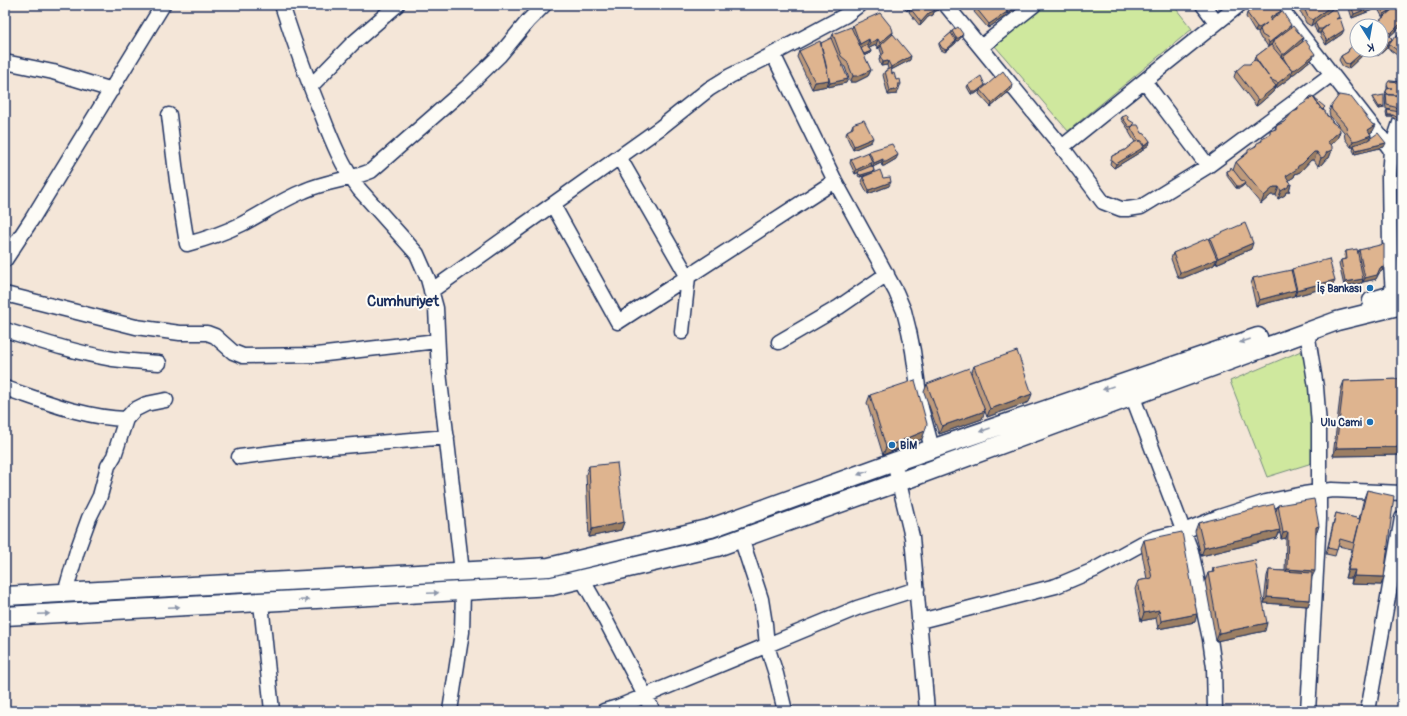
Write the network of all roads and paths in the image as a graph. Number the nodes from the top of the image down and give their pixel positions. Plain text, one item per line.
1 (163, 5) edge
2 (282, 5) edge
3 (397, 5) edge
4 (544, 5) edge
5 (859, 5) edge
6 (1034, 5) edge
7 (1203, 5) edge
8 (1239, 5) edge
9 (1278, 5) edge
10 (954, 8) edge
11 (1216, 22) junction
12 (981, 47) junction
13 (773, 54) junction
14 (5, 62) edge
15 (1332, 74) junction
16 (1144, 81) junction
17 (311, 86) junction
18 (112, 90) junction
19 (169, 115) dead end
20 (1402, 117) edge
21 (1062, 147) junction
22 (1391, 150) junction
23 (619, 157) junction
24 (1208, 166) junction
25 (350, 178) junction
26 (835, 181) junction
27 (553, 205) junction
28 (5, 260) edge
29 (887, 274) junction
30 (688, 277) junction
31 (431, 291) junction
32 (5, 294) edge
33 (1399, 297) edge
34 (5, 330) edge
35 (682, 332) dead end
36 (1307, 332) junction
37 (437, 341) junction
38 (779, 342) dead end
39 (159, 363) dead end
40 (5, 388) edge
41 (1130, 388) junction
42 (166, 400) dead end
43 (126, 419) junction
44 (447, 437) junction
45 (932, 448) junction
46 (239, 457) dead end
47 (894, 462) junction
48 (900, 482) junction
49 (1318, 491) junction
50 (1402, 493) edge
51 (1402, 518) edge
52 (1184, 531) junction
53 (742, 538) junction
54 (462, 572) junction
55 (582, 579) junction
56 (917, 589) junction
57 (463, 591) junction
58 (65, 593) junction
59 (5, 596) edge
60 (261, 603) junction
61 (5, 616) edge
62 (920, 620) junction
63 (767, 646) junction
64 (644, 696) junction
65 (272, 711) edge
66 (450, 711) edge
67 (604, 711) edge
68 (653, 711) edge
69 (785, 711) edge
70 (927, 711) edge
71 (1215, 711) edge
72 (1308, 711) edge
73 (1368, 711) edge

1 - 18 street
2 - 17 street
3 - 17 street
4 - 25 street
5 - 13 street
6 - 12 street
7 - 11 street
8 - 11 street
9 - 15 street
10 - 12 street
11 - 16 street
12 - 21 street
13 - 23 street
13 - 26 street
14 - 18 street
15 - 22 street
15 - 24 street
16 - 21 street
16 - 24 street
17 - 25 street
18 - 28 street
19 - 25 street
20 - 22 street
21 - 24 street
22 - 33 street
23 - 27 street
23 - 30 street
25 - 31 street
26 - 29 street
26 - 30 street
27 - 30 street
27 - 31 street
29 - 38 street
29 - 45 street
30 - 35 street
31 - 37 street
32 - 37 street
33 - 36 main road
33 -> 41 main road
34 - 39 street
36 - 41 main road
36 - 49 street
37 - 44 street
40 - 43 street
41 -> 45 main road
41 - 48 main road
41 - 52 street
42 - 43 street
43 - 58 street
44 - 46 street
44 - 54 street
45 - 47 main road
47 - 48 street
47 -> 54 main road
48 - 53 main road
48 - 56 street
49 - 50 street
49 - 52 street
49 - 72 street
51 - 73 street
52 - 62 street
52 - 71 street
53 - 55 main road
53 - 63 street
54 - 58 main road
55 - 57 main road
55 - 64 street
56 - 62 street
56 - 63 street
60 -> 57 main road
57 - 66 street
58 - 59 main road
61 -> 60 main road
60 - 65 street
62 - 70 street
63 - 64 street
63 - 69 street
64 - 67 street
64 - 68 street

